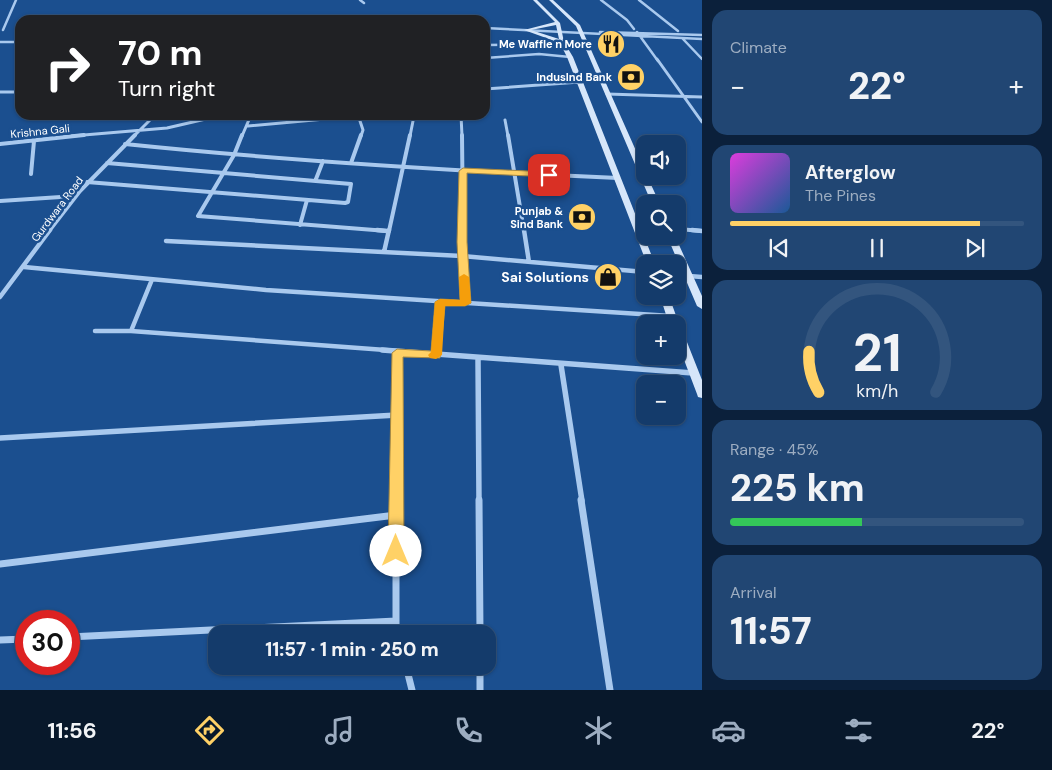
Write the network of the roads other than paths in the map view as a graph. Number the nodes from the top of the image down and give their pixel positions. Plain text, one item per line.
1 (16, 0) edge
2 (360, 0) edge
3 (535, 0) edge
4 (551, 0) edge
5 (601, 0) edge
6 (639, 0) edge
7 (364, 3) dead end
8 (558, 23) junction
9 (490, 28) edge
10 (634, 29) dead end
11 (3, 30) dead end
12 (526, 30) junction
13 (559, 31) junction
14 (678, 31) dead end
15 (580, 32) junction
16 (637, 32) junction
17 (592, 33) junction
18 (702, 35) edge
19 (639, 37) junction
20 (682, 39) junction
21 (702, 39) edge
22 (0, 42) edge
23 (15, 42) edge
24 (563, 43) junction
25 (490, 45) edge
26 (570, 56) junction
27 (490, 58) edge
28 (702, 59) edge
29 (580, 82) junction
30 (490, 89) edge
31 (0, 92) edge
32 (15, 92) edge
33 (607, 94) junction
34 (685, 97) junction
35 (702, 97) edge
36 (150, 120) edge
37 (202, 120) edge
38 (250, 120) edge
39 (308, 120) edge
40 (360, 120) edge
41 (413, 120) edge
42 (461, 120) edge
43 (505, 120) dead end
44 (702, 122) edge
45 (248, 126) junction
46 (141, 129) junction
47 (34, 141) junction
48 (0, 144) edge
49 (125, 144) junction
50 (234, 155) junction
51 (323, 161) junction
52 (107, 162) junction
53 (351, 162) junction
54 (401, 166) junction
55 (463, 171) junction
56 (224, 173) junction
57 (515, 173) junction
58 (32, 174) dead end
59 (618, 178) junction
60 (316, 179) junction
61 (87, 182) junction
62 (212, 191) junction
63 (652, 195) edge
64 (76, 196) junction
65 (0, 200) edge
66 (307, 200) junction
67 (300, 225) junction
68 (686, 230) edge
69 (702, 231) edge
70 (387, 232) junction
71 (166, 241) dead end
72 (675, 245) edge
73 (384, 252) junction
74 (648, 255) edge
75 (462, 256) junction
76 (528, 262) junction
77 (24, 267) junction
78 (636, 271) edge
79 (689, 276) junction
80 (702, 277) edge
81 (151, 282) junction
82 (0, 297) edge
83 (440, 302) junction
84 (465, 303) junction
85 (702, 306) edge
86 (636, 317) edge
87 (95, 331) dead end
88 (131, 331) junction
89 (397, 353) junction
90 (686, 354) edge
91 (436, 355) junction
92 (478, 359) junction
93 (561, 365) junction
94 (693, 373) junction
95 (702, 394) edge
96 (397, 415) junction
97 (0, 438) edge
98 (396, 515) junction
99 (0, 564) edge
100 (396, 621) junction
101 (397, 625) edge
102 (480, 625) edge
103 (80, 635) edge
104 (15, 639) edge
105 (0, 640) edge
106 (408, 675) edge
107 (480, 675) edge
108 (412, 690) edge
109 (480, 690) edge
110 (610, 690) edge

1 - 11 street
2 - 7 street
3 - 8 main road
4 - 15 main road
5 - 10 street
6 - 14 street
8 - 12 main road
8 - 13 main road
9 - 12 street
12 - 13 street
12 - 24 main road
13 - 15 street
13 - 24 main road
15 - 17 street
15 - 33 main road
16 - 17 street
16 - 18 street
16 - 19 street
17 - 19 street
19 - 20 street
19 - 34 street
20 - 21 street
20 - 28 street
22 - 23 street
24 - 25 street
24 - 26 main road
26 - 27 street
26 - 29 main road
29 - 30 street
29 - 59 main road
31 - 32 street
33 - 34 street
33 - 63 main road
34 - 35 street
34 - 44 street
36 - 46 street, Gurdwara Road
37 - 46 street, Krishna Gali
38 - 45 street
39 - 45 street
40 - 53 street
41 - 54 street
42 - 55 street
43 - 57 street
45 - 50 street
46 - 47 street, Krishna Gali
46 - 49 street, Gurdwara Road
47 - 48 street, Krishna Gali
47 - 58 street
49 - 50 street
49 - 52 street, Gurdwara Road
50 - 51 street
50 - 56 street
51 - 53 street
51 - 60 street
52 - 56 street
52 - 61 street, Gurdwara Road
53 - 54 street
54 - 55 street
54 - 70 street
55 - 57 street
55 - 75 street
56 - 60 street
56 - 62 street
57 - 59 street
57 - 76 street
59 - 74 main road
60 - 66 street
61 - 62 street
61 - 64 street, Gurdwara Road
62 - 66 street
62 - 67 street
64 - 65 street
64 - 77 street, Gurdwara Road
66 - 67 street
67 - 70 street
68 - 69 street
70 - 73 street
71 - 73 street
72 - 79 main road
73 - 75 street
75 - 76 street
75 - 84 street
76 - 78 street
77 - 81 street
77 - 82 street, Gurdwara Road
79 - 80 street
79 - 85 main road
81 - 83 street
81 - 88 street
83 - 84 street
83 - 91 street
84 - 86 street
87 - 88 street
88 - 89 street
89 - 91 street
89 - 96 street
90 - 94 main road
91 - 92 street
92 - 93 street
92 - 102 street
93 - 94 street
93 - 110 street
94 - 95 main road
96 - 97 street
96 - 98 street
98 - 99 street
98 - 100 street
100 - 101 street
100 - 103 street
104 - 105 street
106 - 108 street
107 - 109 street

